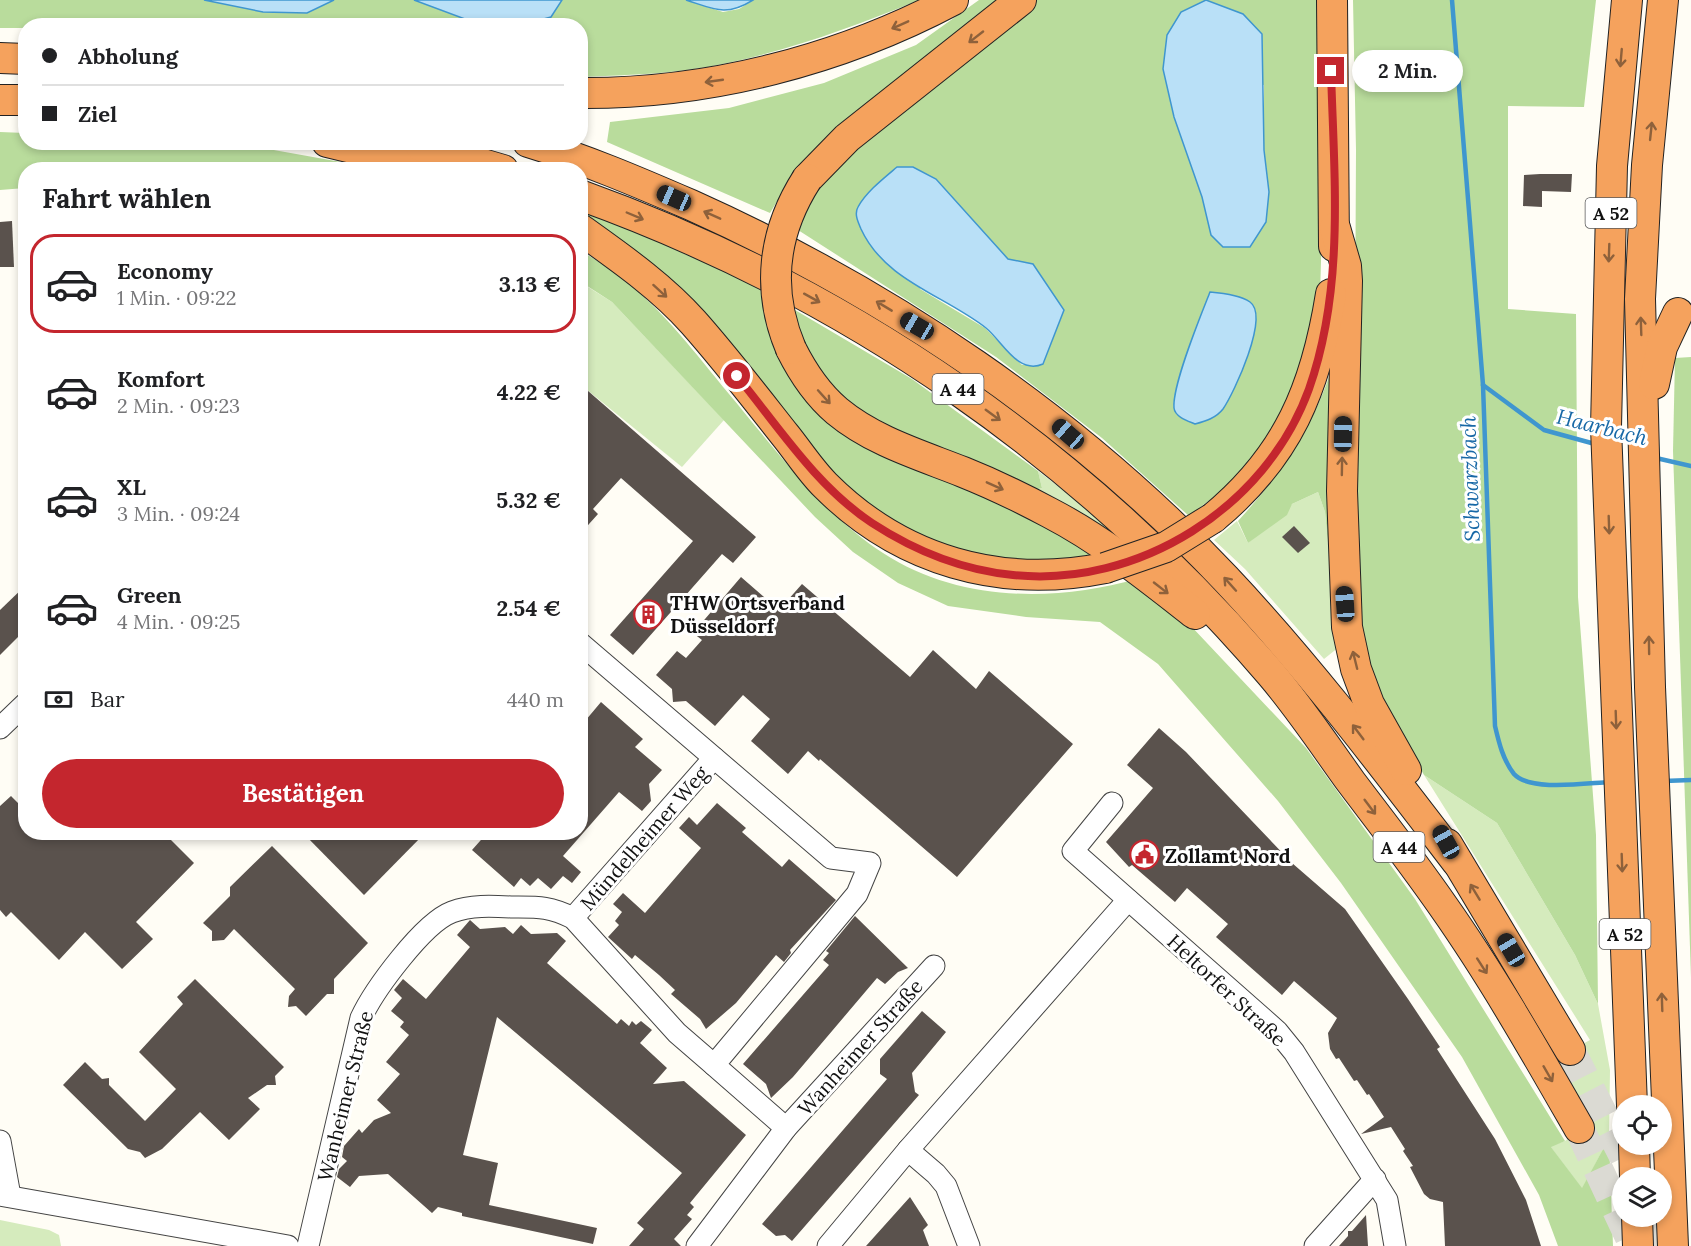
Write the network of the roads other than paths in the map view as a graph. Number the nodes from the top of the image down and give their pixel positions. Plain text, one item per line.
1 (953, 0) edge
2 (1021, 0) edge
3 (1332, 0) edge
4 (1627, 0) edge
5 (1663, 0) edge
6 (0, 58) edge
7 (18, 59) edge
8 (588, 93) edge
9 (0, 100) edge
10 (18, 100) edge
11 (360, 150) edge
12 (434, 150) edge
13 (550, 150) edge
14 (410, 162) edge
15 (475, 162) edge
16 (583, 162) edge
17 (588, 164) edge
18 (588, 198) edge
19 (1335, 228) junction
20 (588, 236) edge
21 (1678, 313) dead end
22 (1648, 427) junction
23 (588, 650) edge
24 (1273, 676) junction
25 (18, 711) edge
26 (0, 728) edge
27 (714, 758) junction
28 (1112, 803) dead end
29 (1457, 862) junction
30 (1128, 900) junction
31 (573, 918) junction
32 (934, 966) dead end
33 (1570, 1050) tunnel mouth
34 (714, 1065) junction
35 (1632, 1095) edge
36 (786, 1128) junction
37 (1579, 1128) tunnel mouth
38 (0, 1141) edge
39 (908, 1150) junction
40 (1375, 1179) junction
41 (5, 1196) edge
42 (1637, 1227) edge
43 (288, 1246) edge
44 (308, 1246) edge
45 (697, 1246) edge
46 (828, 1246) edge
47 (969, 1246) edge
48 (1315, 1246) edge
49 (1395, 1246) edge
50 (1638, 1246) edge
51 (1673, 1246) edge

1 -> 8 highway
2 -> 24 highway, bridge
3 - 19 highway
4 -> 35 highway, A 52
22 -> 5 highway, A 52
6 - 7 highway
9 - 10 highway
11 - 14 highway
12 - 15 highway
16 -> 13 highway, A 44
29 -> 17 highway, A 44
18 -> 24 highway, A 44
20 -> 19 highway, bridge
29 -> 19 highway
21 - 22 highway
51 -> 22 highway, A 52
23 - 27 street, Mündelheimer Weg
24 -> 37 highway, A 44
25 - 26 street
27 - 31 street, Mündelheimer Weg
27 - 34 street, Mündelheimer Weg
28 - 30 street, Heltorfer Straße
33 -> 29 highway, A 44
30 - 39 street
30 - 40 street, Heltorfer Straße
31 - 34 street, Wanheimer Straße
31 - 44 street, Wanheimer Straße
32 - 36 street, Wanheimer Straße
34 - 36 street, Wanheimer Straße
36 - 45 street, Wanheimer Straße
38 - 41 street
39 - 46 street
39 - 47 street
40 - 48 street
40 - 49 street, Heltorfer Straße
41 - 43 street
42 - 50 highway

